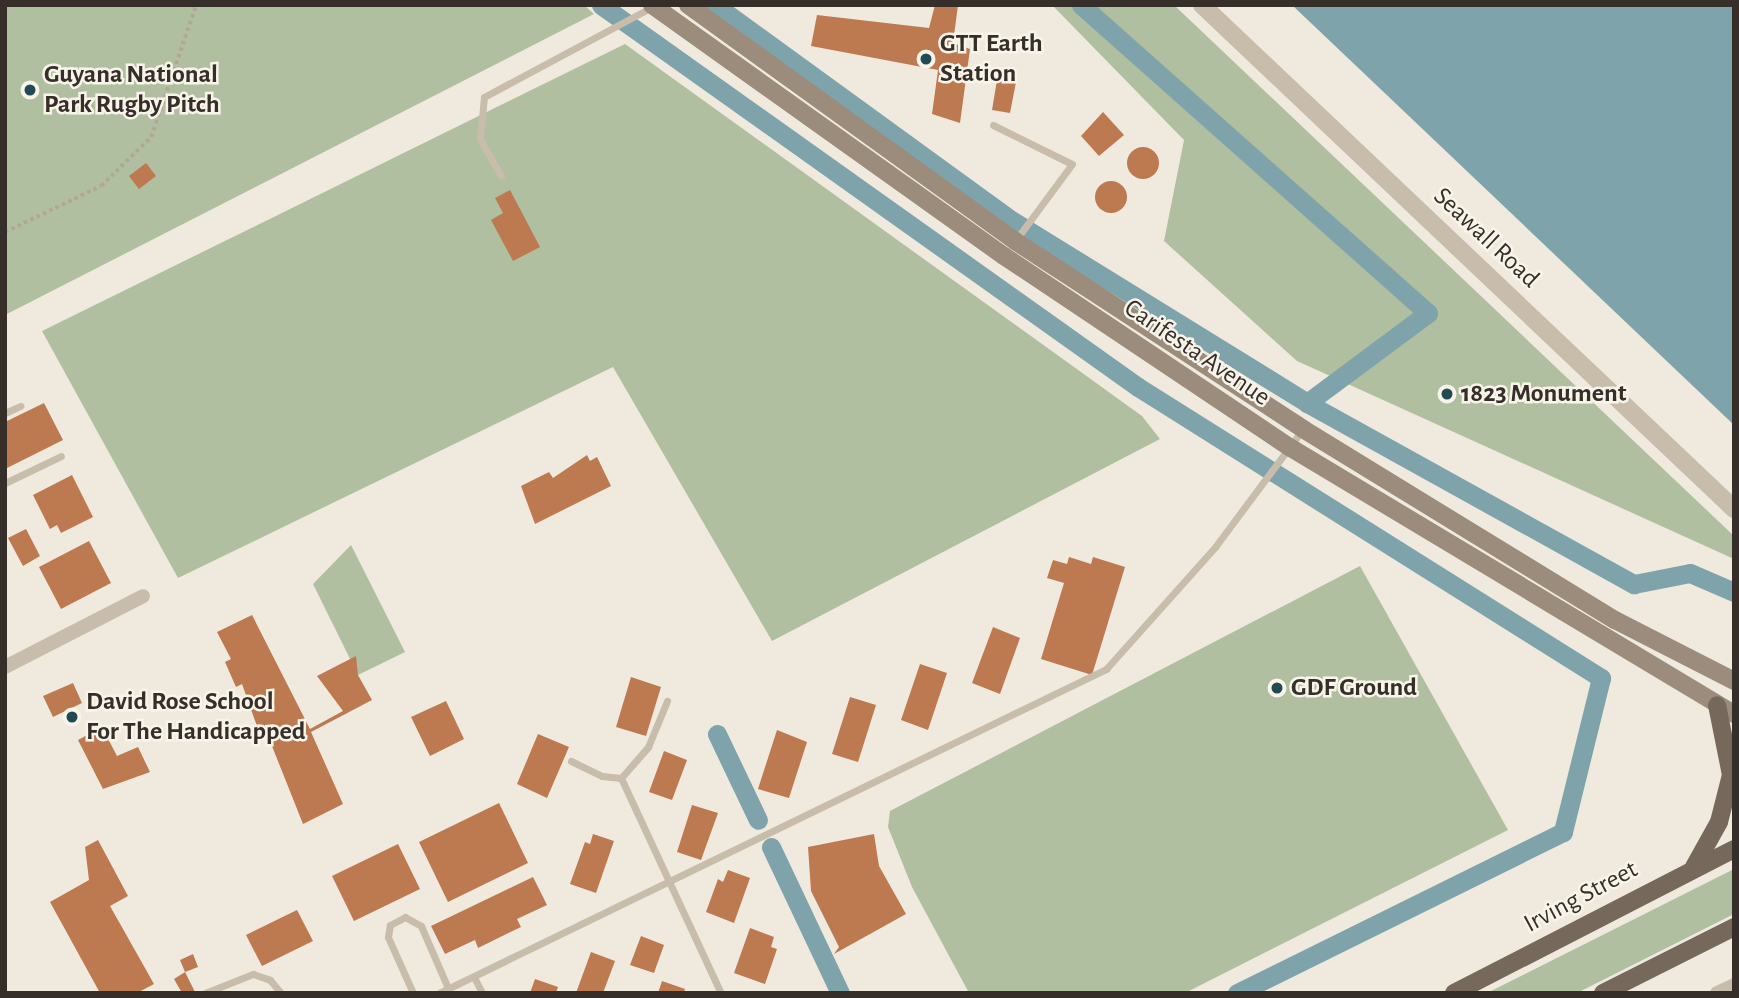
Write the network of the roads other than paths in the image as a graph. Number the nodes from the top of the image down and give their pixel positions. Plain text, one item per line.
1 (688, 5) edge
2 (1202, 5) edge
3 (649, 8) edge
4 (993, 125) dead end
5 (501, 176) dead end
6 (1015, 241) junction
7 (20, 406) dead end
8 (5, 413) edge
9 (1303, 429) junction
10 (1291, 448) junction
11 (61, 456) dead end
12 (5, 483) edge
13 (1734, 509) edge
14 (143, 596) dead end
15 (5, 667) edge
16 (1734, 681) edge
17 (667, 701) dead end
18 (1717, 705) junction
19 (1734, 715) edge
20 (571, 761) dead end
21 (621, 778) junction
22 (1734, 849) edge
23 (1694, 867) junction
24 (665, 881) junction
25 (1734, 928) edge
26 (475, 979) junction
27 (1734, 985) edge
28 (448, 988) junction
29 (205, 993) edge
30 (281, 993) edge
31 (413, 993) edge
32 (439, 993) edge
33 (482, 993) edge
34 (722, 993) edge
35 (1454, 993) edge
36 (1603, 993) edge
37 (1717, 993) edge

1 - 6 main road, Carifesta Avenue
2 - 13 street, Seawall Road
3 - 5 lane
3 - 10 main road, Carifesta Avenue
4 - 6 lane
6 - 9 main road, Carifesta Avenue
7 - 8 lane
9 - 10 lane
9 - 16 main road, Carifesta Avenue
10 - 18 main road, Carifesta Avenue
10 - 24 lane
11 - 12 lane
14 - 15 street
17 - 21 lane
18 - 19 main road, Carifesta Avenue
18 - 23 main road
20 - 21 lane
21 - 24 lane
22 - 23 main road, Irving Street
23 - 35 main road, Irving Street
24 - 26 lane
24 - 34 lane
25 - 36 main road
26 - 28 lane
26 - 33 lane
27 - 37 street
28 - 31 lane
28 - 32 lane
29 - 30 lane

